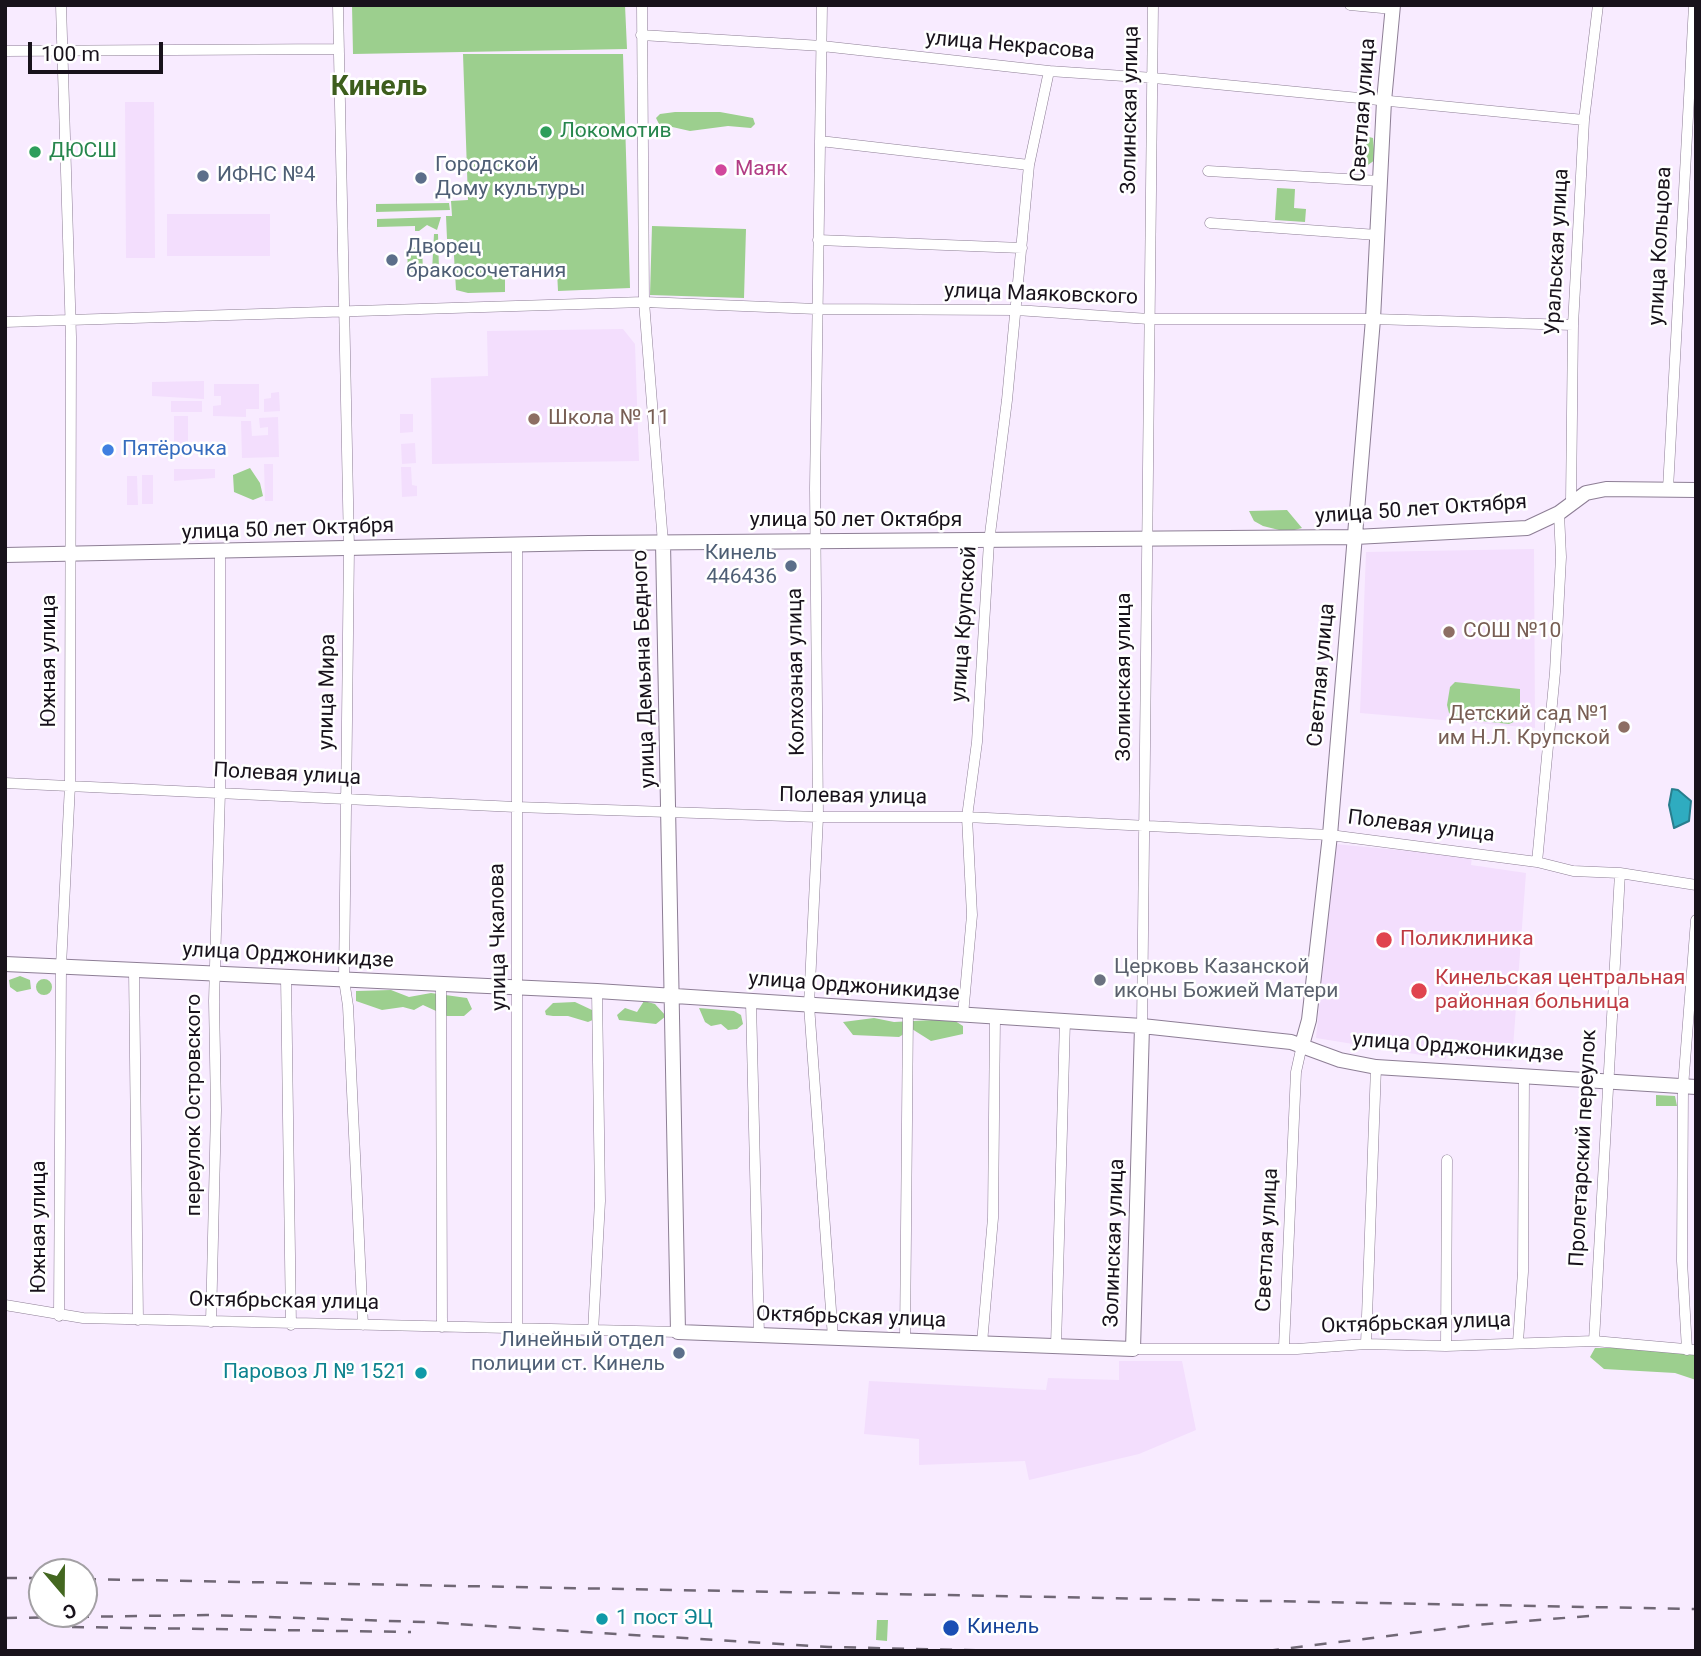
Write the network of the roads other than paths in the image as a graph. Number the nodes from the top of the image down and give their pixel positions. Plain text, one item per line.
1 (61, 5) edge
2 (338, 5) edge
3 (642, 5) edge
4 (822, 5) edge
5 (1153, 5) edge
6 (1350, 5) edge
7 (1598, 5) edge
8 (1694, 5) edge
9 (1393, 7) edge
10 (641, 35) junction
11 (822, 46) junction
12 (5, 51) edge
13 (63, 52) junction
14 (339, 52) junction
15 (1049, 71) junction
16 (1154, 78) junction
17 (1384, 101) junction
18 (1584, 120) junction
19 (820, 141) junction
20 (1029, 165) junction
21 (1208, 171) dead end
22 (1380, 181) junction
23 (1210, 223) dead end
24 (1377, 235) junction
25 (818, 240) junction
26 (1022, 248) junction
27 (644, 302) junction
28 (817, 309) junction
29 (1016, 310) junction
30 (342, 311) junction
31 (71, 319) junction
32 (1149, 319) junction
33 (1373, 319) junction
34 (5, 322) edge
35 (1573, 325) junction
36 (1668, 489) junction
37 (1696, 490) edge
38 (1571, 502) junction
39 (1559, 513) junction
40 (1355, 537) junction
41 (815, 541) junction
42 (1147, 541) junction
43 (989, 542) junction
44 (663, 543) junction
45 (517, 545) junction
46 (349, 548) junction
47 (220, 553) junction
48 (5, 555) edge
49 (70, 555) junction
50 (5, 783) edge
51 (70, 785) junction
52 (220, 791) junction
53 (345, 798) junction
54 (516, 807) junction
55 (670, 811) junction
56 (818, 817) junction
57 (967, 817) junction
58 (1145, 826) junction
59 (1330, 835) junction
60 (1537, 862) junction
61 (1620, 873) junction
62 (1696, 885) edge
63 (1696, 920) edge
64 (5, 964) edge
65 (61, 966) junction
66 (134, 970) junction
67 (215, 974) junction
68 (286, 977) junction
69 (344, 980) junction
70 (441, 986) junction
71 (518, 989) junction
72 (597, 991) junction
73 (671, 996) junction
74 (751, 1002) junction
75 (808, 1005) junction
76 (908, 1012) junction
77 (963, 1015) junction
78 (995, 1016) junction
79 (1065, 1020) junction
80 (1142, 1026) junction
81 (1303, 1045) junction
82 (1376, 1067) junction
83 (1524, 1075) junction
84 (1606, 1080) junction
85 (1689, 1087) edge
86 (1447, 1160) dead end
87 (5, 1305) edge
88 (59, 1316) junction
89 (138, 1320) junction
90 (211, 1322) junction
91 (291, 1325) junction
92 (363, 1325) junction
93 (442, 1327) junction
94 (517, 1329) junction
95 (593, 1332) junction
96 (678, 1332) junction
97 (759, 1335) junction
98 (833, 1338) junction
99 (905, 1340) junction
100 (1594, 1341) junction
101 (1518, 1342) junction
102 (982, 1343) junction
103 (1366, 1344) junction
104 (1056, 1346) junction
105 (1446, 1346) junction
106 (1284, 1347) junction
107 (1133, 1349) junction
108 (1691, 1350) edge

1 - 13 street, Южная улица
2 - 14 street
3 - 10 street, улица Демьяна Бедного
4 - 11 street, Колхозная улица
5 - 16 street, Золинская улица
6 - 9 street
7 - 18 street, Уральская улица
8 - 36 street, улица Кольцова
9 - 17 main road, Светлая улица
10 - 11 street, улица Некрасова
10 - 27 street, улица Демьяна Бедного
11 - 15 street, улица Некрасова
11 - 19 street, Колхозная улица
12 - 13 street
13 - 14 street
13 - 31 street, Южная улица
14 - 30 street, улица Мира
15 - 16 street, улица Некрасова
15 - 20 street, улица Крупской
16 - 17 street, улица Некрасова
16 - 32 street, Золинская улица
17 - 18 street, улица Некрасова
17 - 22 main road, Светлая улица
18 - 35 street, Уральская улица
19 - 20 street
19 - 25 street, Колхозная улица
20 - 26 street, улица Крупской
21 - 22 street
22 - 24 main road, Светлая улица
23 - 24 street
24 - 33 main road, Светлая улица
25 - 26 street
25 - 28 street, Колхозная улица
26 - 29 street, улица Крупской
27 - 28 street, улица Маяковского
27 - 30 street, улица Маяковского
27 - 44 street, улица Демьяна Бедного
28 - 29 street, улица Маяковского
28 - 41 street, Колхозная улица
29 - 32 street, улица Маяковского
29 - 43 street, улица Крупской
30 - 31 street
30 - 46 street, улица Мира
31 - 34 street
31 - 49 street, Южная улица
32 - 33 street, улица Маяковского
32 - 42 street, Золинская улица
33 - 35 street, улица Маяковского
33 - 40 main road, Светлая улица
35 - 38 street, Уральская улица
36 - 37 main road, улица 50 лет Октября
36 - 38 main road, улица 50 лет Октября
38 - 39 main road, улица 50 лет Октября
39 - 40 main road, улица 50 лет Октября
39 - 60 street
40 - 42 main road, улица 50 лет Октября
40 - 59 main road, Светлая улица
41 - 43 main road, улица 50 лет Октября
41 - 44 main road, улица 50 лет Октября
41 - 56 street, Колхозная улица
42 - 43 main road, улица 50 лет Октября
42 - 58 street, Золинская улица
43 - 57 street, улица Крупской
44 - 45 main road, улица 50 лет Октября
44 - 55 main road, улица Демьяна Бедного
45 - 46 main road, улица 50 лет Октября
45 - 54 street, улица Чкалова
46 - 47 main road, улица 50 лет Октября
46 - 53 street, улица Мира
47 - 49 main road, улица 50 лет Октября
47 - 52 street, переулок Островского
48 - 49 main road, улица 50 лет Октября
49 - 51 street, Южная улица
50 - 51 street, Полевая улица
51 - 52 street, Полевая улица
51 - 65 street, Южная улица
52 - 53 street, Полевая улица
52 - 67 street, переулок Островского
53 - 54 street, Полевая улица
53 - 69 street, улица Мира
54 - 55 street, Полевая улица
54 - 71 street, улица Чкалова
55 - 56 street, Полевая улица
55 - 73 main road, улица Демьяна Бедного
56 - 57 street, Полевая улица
56 - 75 street, Колхозная улица
57 - 58 street, Полевая улица
57 - 77 street, улица Крупской
58 - 59 street, Полевая улица
58 - 80 street, Золинская улица
59 - 60 street, Полевая улица
59 - 81 main road, Светлая улица
60 - 61 street, Полевая улица
61 - 62 street, Полевая улица
61 - 84 street, Пролетарский переулок
63 - 85 street
64 - 65 main road, улица Орджоникидзе
65 - 66 main road, улица Орджоникидзе
65 - 88 street, Южная улица
66 - 67 main road, улица Орджоникидзе
66 - 89 street
67 - 68 main road, улица Орджоникидзе
67 - 90 street, переулок Островского
68 - 69 main road, улица Орджоникидзе
68 - 91 street
69 - 70 main road, улица Орджоникидзе
69 - 92 street, улица Мира
70 - 71 main road, улица Орджоникидзе
70 - 93 street
71 - 72 main road, улица Орджоникидзе
71 - 94 street, улица Чкалова
72 - 73 main road, улица Орджоникидзе
72 - 95 street
73 - 74 main road, улица Орджоникидзе
73 - 96 main road, улица Демьяна Бедного
74 - 75 main road, улица Орджоникидзе
74 - 97 street
75 - 76 main road, улица Орджоникидзе
75 - 98 street, Колхозная улица
76 - 77 main road, улица Орджоникидзе
76 - 99 street
77 - 78 main road, улица Орджоникидзе
78 - 79 main road, улица Орджоникидзе
78 - 102 street
79 - 80 main road, улица Орджоникидзе
79 - 104 street
80 - 81 main road, улица Орджоникидзе
80 - 107 main road, Золинская улица
81 - 82 main road, улица Орджоникидзе
81 - 106 street, Светлая улица
82 - 83 main road, улица Орджоникидзе
82 - 103 street
83 - 84 main road, улица Орджоникидзе
83 - 101 street
84 - 85 main road, улица Орджоникидзе
84 - 100 street, Пролетарский переулок
85 - 108 street
86 - 105 street
87 - 88 street, Октябрьская улица
88 - 89 street, Октябрьская улица
89 - 90 street, Октябрьская улица
90 - 91 street, Октябрьская улица
91 - 92 street, Октябрьская улица
92 - 93 street, Октябрьская улица
93 - 94 street, Октябрьская улица
94 - 95 street, Октябрьская улица
95 - 96 street, Октябрьская улица
96 - 97 main road, Октябрьская улица
97 - 98 main road, Октябрьская улица
98 - 99 main road, Октябрьская улица
99 - 102 main road, Октябрьская улица
100 - 101 street, Октябрьская улица
100 - 108 street, Октябрьская улица
101 - 105 street, Октябрьская улица
102 - 104 main road, Октябрьская улица
103 - 105 street, Октябрьская улица
103 - 106 street, Октябрьская улица
104 - 107 main road, Октябрьская улица
106 - 107 street, Октябрьская улица

